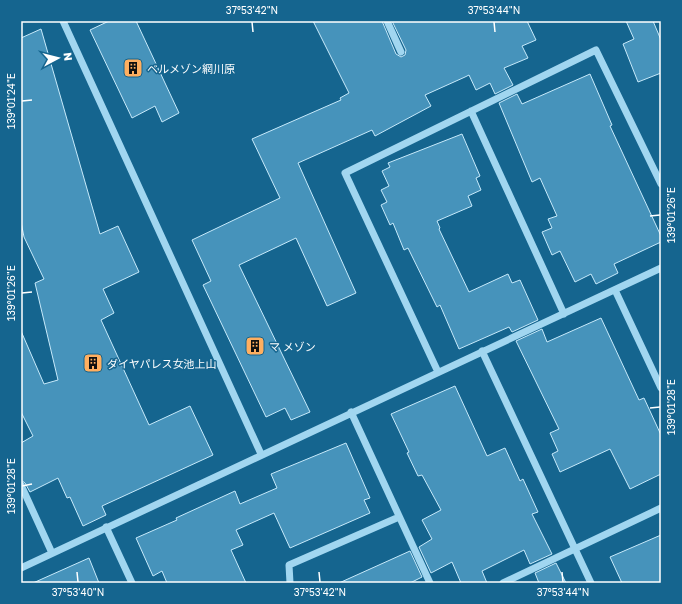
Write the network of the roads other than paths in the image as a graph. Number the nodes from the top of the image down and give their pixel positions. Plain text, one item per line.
1 (63, 21) edge
2 (387, 21) edge
3 (401, 52) dead end
4 (471, 111) junction
5 (661, 184) edge
6 (661, 268) edge
7 (615, 290) junction
8 (564, 314) junction
9 (482, 351) junction
10 (438, 372) junction
11 (661, 388) edge
12 (352, 412) junction
13 (261, 454) junction
14 (21, 484) edge
15 (661, 508) edge
16 (399, 516) junction
17 (106, 527) junction
18 (574, 550) junction
19 (52, 553) junction
20 (21, 568) edge
21 (132, 583) edge
22 (290, 583) edge
23 (430, 583) edge
24 (503, 583) edge
25 (591, 583) edge

1 - 13 street
2 - 3 street
4 - 5 street
4 - 8 street
4 - 10 street
6 - 7 street
7 - 8 street
7 - 11 street
8 - 9 street
9 - 10 street
9 - 18 street
10 - 12 street
12 - 13 street
12 - 16 street
13 - 17 street
14 - 19 street
15 - 18 street
16 - 22 street
16 - 23 street
17 - 19 street
17 - 21 street
18 - 24 street
18 - 25 street
19 - 20 street

